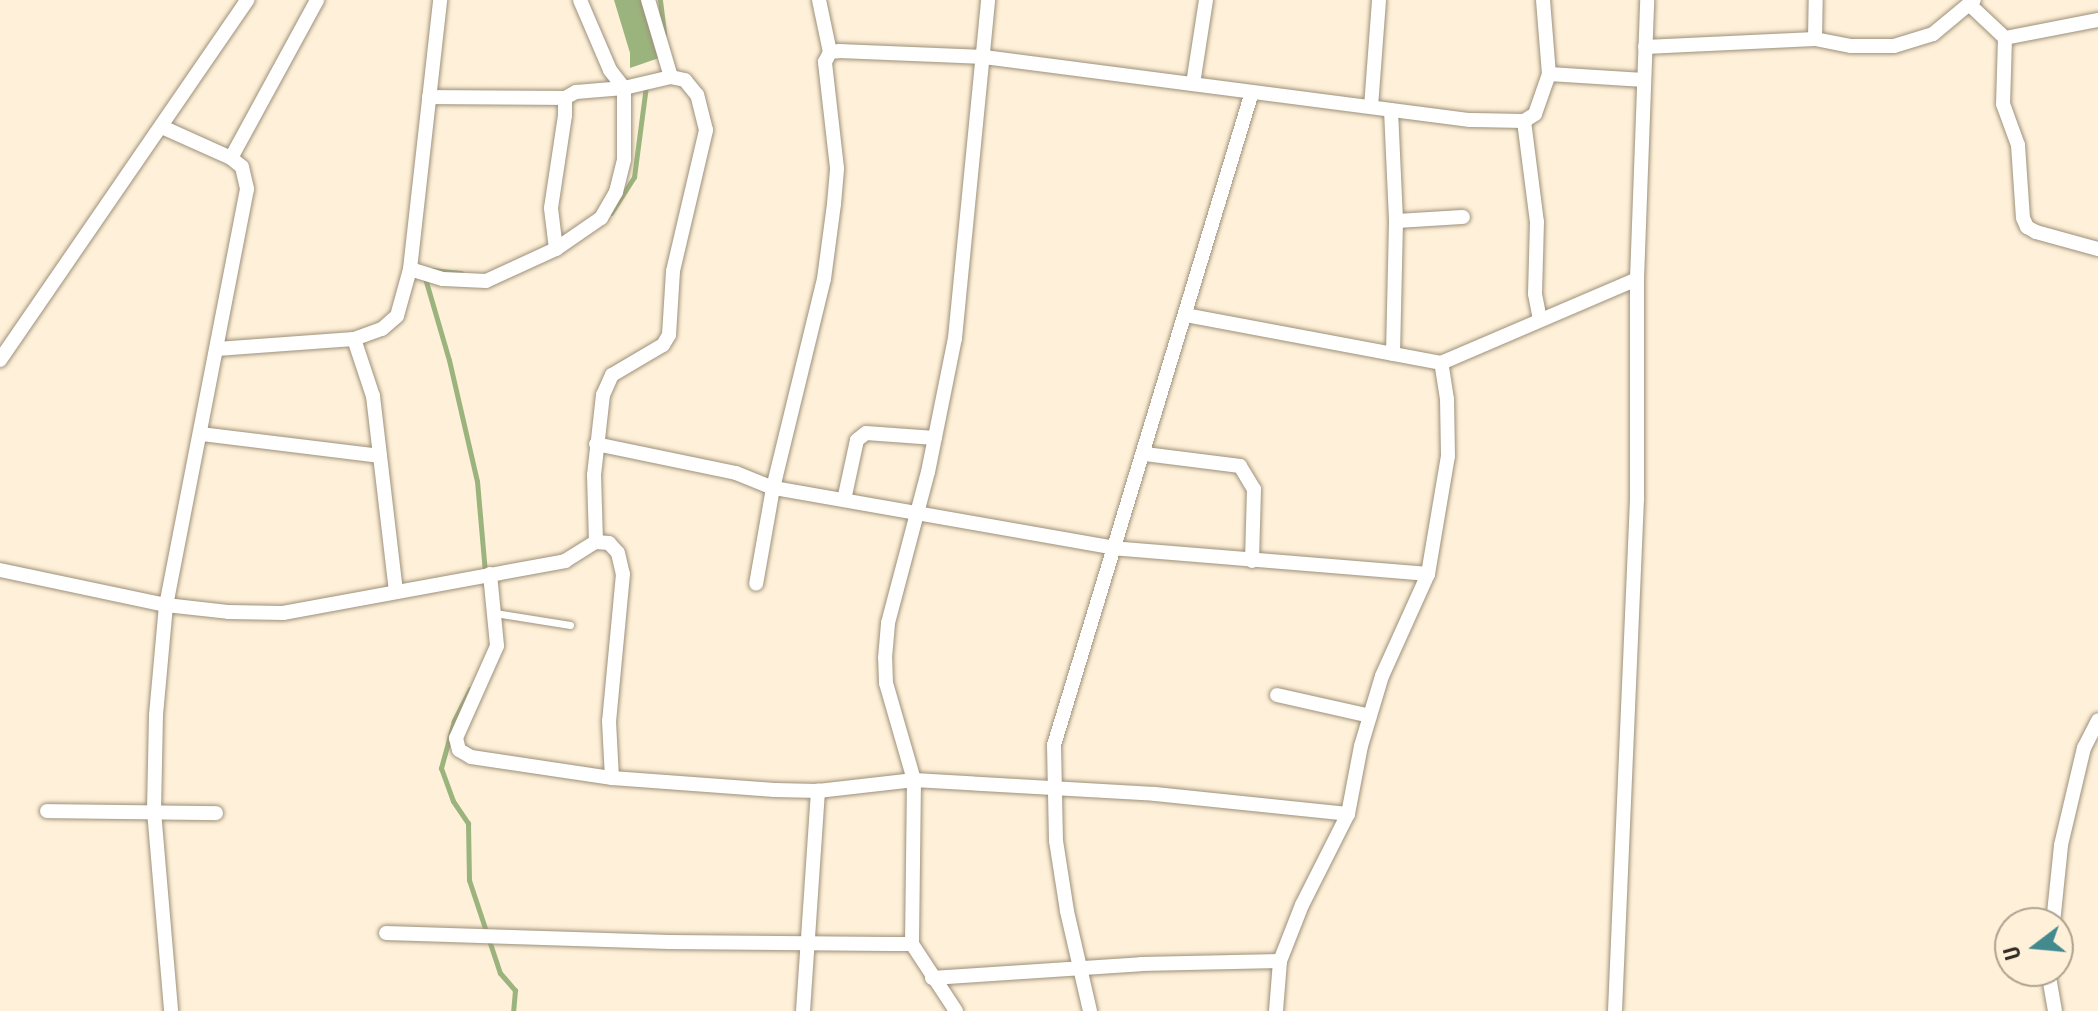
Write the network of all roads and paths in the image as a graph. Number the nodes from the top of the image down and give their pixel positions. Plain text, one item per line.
1 (247, 0) edge
2 (317, 0) edge
3 (440, 0) edge
4 (580, 0) edge
5 (648, 0) edge
6 (819, 0) edge
7 (988, 0) edge
8 (1206, 0) edge
9 (1379, 0) edge
10 (1543, 0) edge
11 (1647, 0) edge
12 (1816, 0) edge
13 (1972, 3) edge
14 (2098, 20) edge
15 (2005, 38) junction
16 (1815, 39) junction
17 (1645, 47) junction
18 (830, 52) junction
19 (984, 57) junction
20 (1549, 74) junction
21 (671, 77) junction
22 (1644, 80) junction
23 (1193, 84) junction
24 (624, 88) junction
25 (1252, 92) junction
26 (429, 97) junction
27 (565, 98) junction
28 (1371, 107) junction
29 (1391, 110) junction
30 (1524, 121) junction
31 (162, 127) junction
32 (231, 158) junction
33 (1463, 217) dead end
34 (1396, 221) junction
35 (556, 249) junction
36 (2098, 249) edge
37 (410, 269) junction
38 (1637, 279) junction
39 (1185, 315) junction
40 (1540, 320) junction
41 (354, 339) junction
42 (217, 349) junction
43 (1393, 354) junction
44 (0, 360) edge
45 (1441, 363) junction
46 (201, 434) junction
47 (935, 438) junction
48 (596, 444) junction
49 (1145, 454) junction
50 (380, 456) junction
51 (773, 488) junction
52 (844, 500) junction
53 (918, 513) junction
54 (596, 542) junction
55 (1115, 548) junction
56 (1252, 561) junction
57 (0, 570) edge
58 (493, 574) junction
59 (1428, 574) junction
60 (756, 584) dead end
61 (396, 591) junction
62 (166, 605) junction
63 (495, 613) junction
64 (570, 625) dead end
65 (1277, 695) dead end
66 (1370, 716) junction
67 (2098, 720) edge
68 (612, 778) junction
69 (914, 780) junction
70 (1055, 787) junction
71 (818, 791) junction
72 (47, 811) dead end
73 (154, 811) junction
74 (216, 813) dead end
75 (1348, 814) junction
76 (2055, 907) edge
77 (386, 933) dead end
78 (806, 943) junction
79 (912, 944) junction
80 (1280, 961) junction
81 (1079, 968) junction
82 (932, 978) junction
83 (2051, 987) edge
84 (171, 1011) edge
85 (803, 1011) edge
86 (956, 1011) edge
87 (1090, 1011) edge
88 (1276, 1011) edge
89 (1615, 1011) edge
90 (2055, 1011) edge

1 - 31 street
2 - 32 street
3 - 26 street
4 - 24 street
5 - 21 street
6 - 18 street
7 - 19 street
8 - 23 street
9 - 28 street
10 - 20 street
11 - 17 street
12 - 16 street
13 - 15 street
13 - 16 street
14 - 15 street
15 - 36 street
16 - 17 street
17 - 22 street
18 - 19 street
18 - 51 street
19 - 23 street
19 - 47 street
20 - 22 street
20 - 30 street
21 - 24 street
21 - 48 street
22 - 38 street
23 - 25 street
24 - 27 street
24 - 35 street
25 - 28 street
25 - 39 street
26 - 27 street
26 - 37 street
27 - 35 street
28 - 29 street
29 - 30 street
29 - 34 street
30 - 40 street
31 - 32 street
31 - 44 street
32 - 42 street
33 - 34 street
34 - 43 street
35 - 37 street
37 - 41 street
38 - 40 street
38 - 89 street
39 - 43 street
39 - 49 street
40 - 45 street
41 - 42 street
41 - 50 street
42 - 46 street
43 - 45 street
45 - 59 street
46 - 50 street
46 - 62 street
47 - 52 street
47 - 53 street
48 - 51 street
48 - 54 street
49 - 55 street
49 - 56 street
50 - 61 street
51 - 52 street
51 - 60 street
52 - 53 street
53 - 55 street
53 - 69 street
54 - 58 street
54 - 68 street
55 - 56 street
55 - 70 street
56 - 59 street
57 - 62 street
58 - 61 street
58 - 63 street
59 - 66 street
61 - 62 street
62 - 73 street
63 - 64 lane
63 - 68 street
65 - 66 street
66 - 75 street
67 - 76 street
68 - 71 street
69 - 70 street
69 - 71 street
69 - 79 street
70 - 75 street
70 - 81 street
71 - 78 street
72 - 73 street
73 - 74 street
73 - 84 street
75 - 80 street
77 - 78 street
78 - 79 street
78 - 85 street
79 - 82 street
80 - 81 street
80 - 88 street
81 - 82 street
81 - 87 street
82 - 86 street
83 - 90 street

